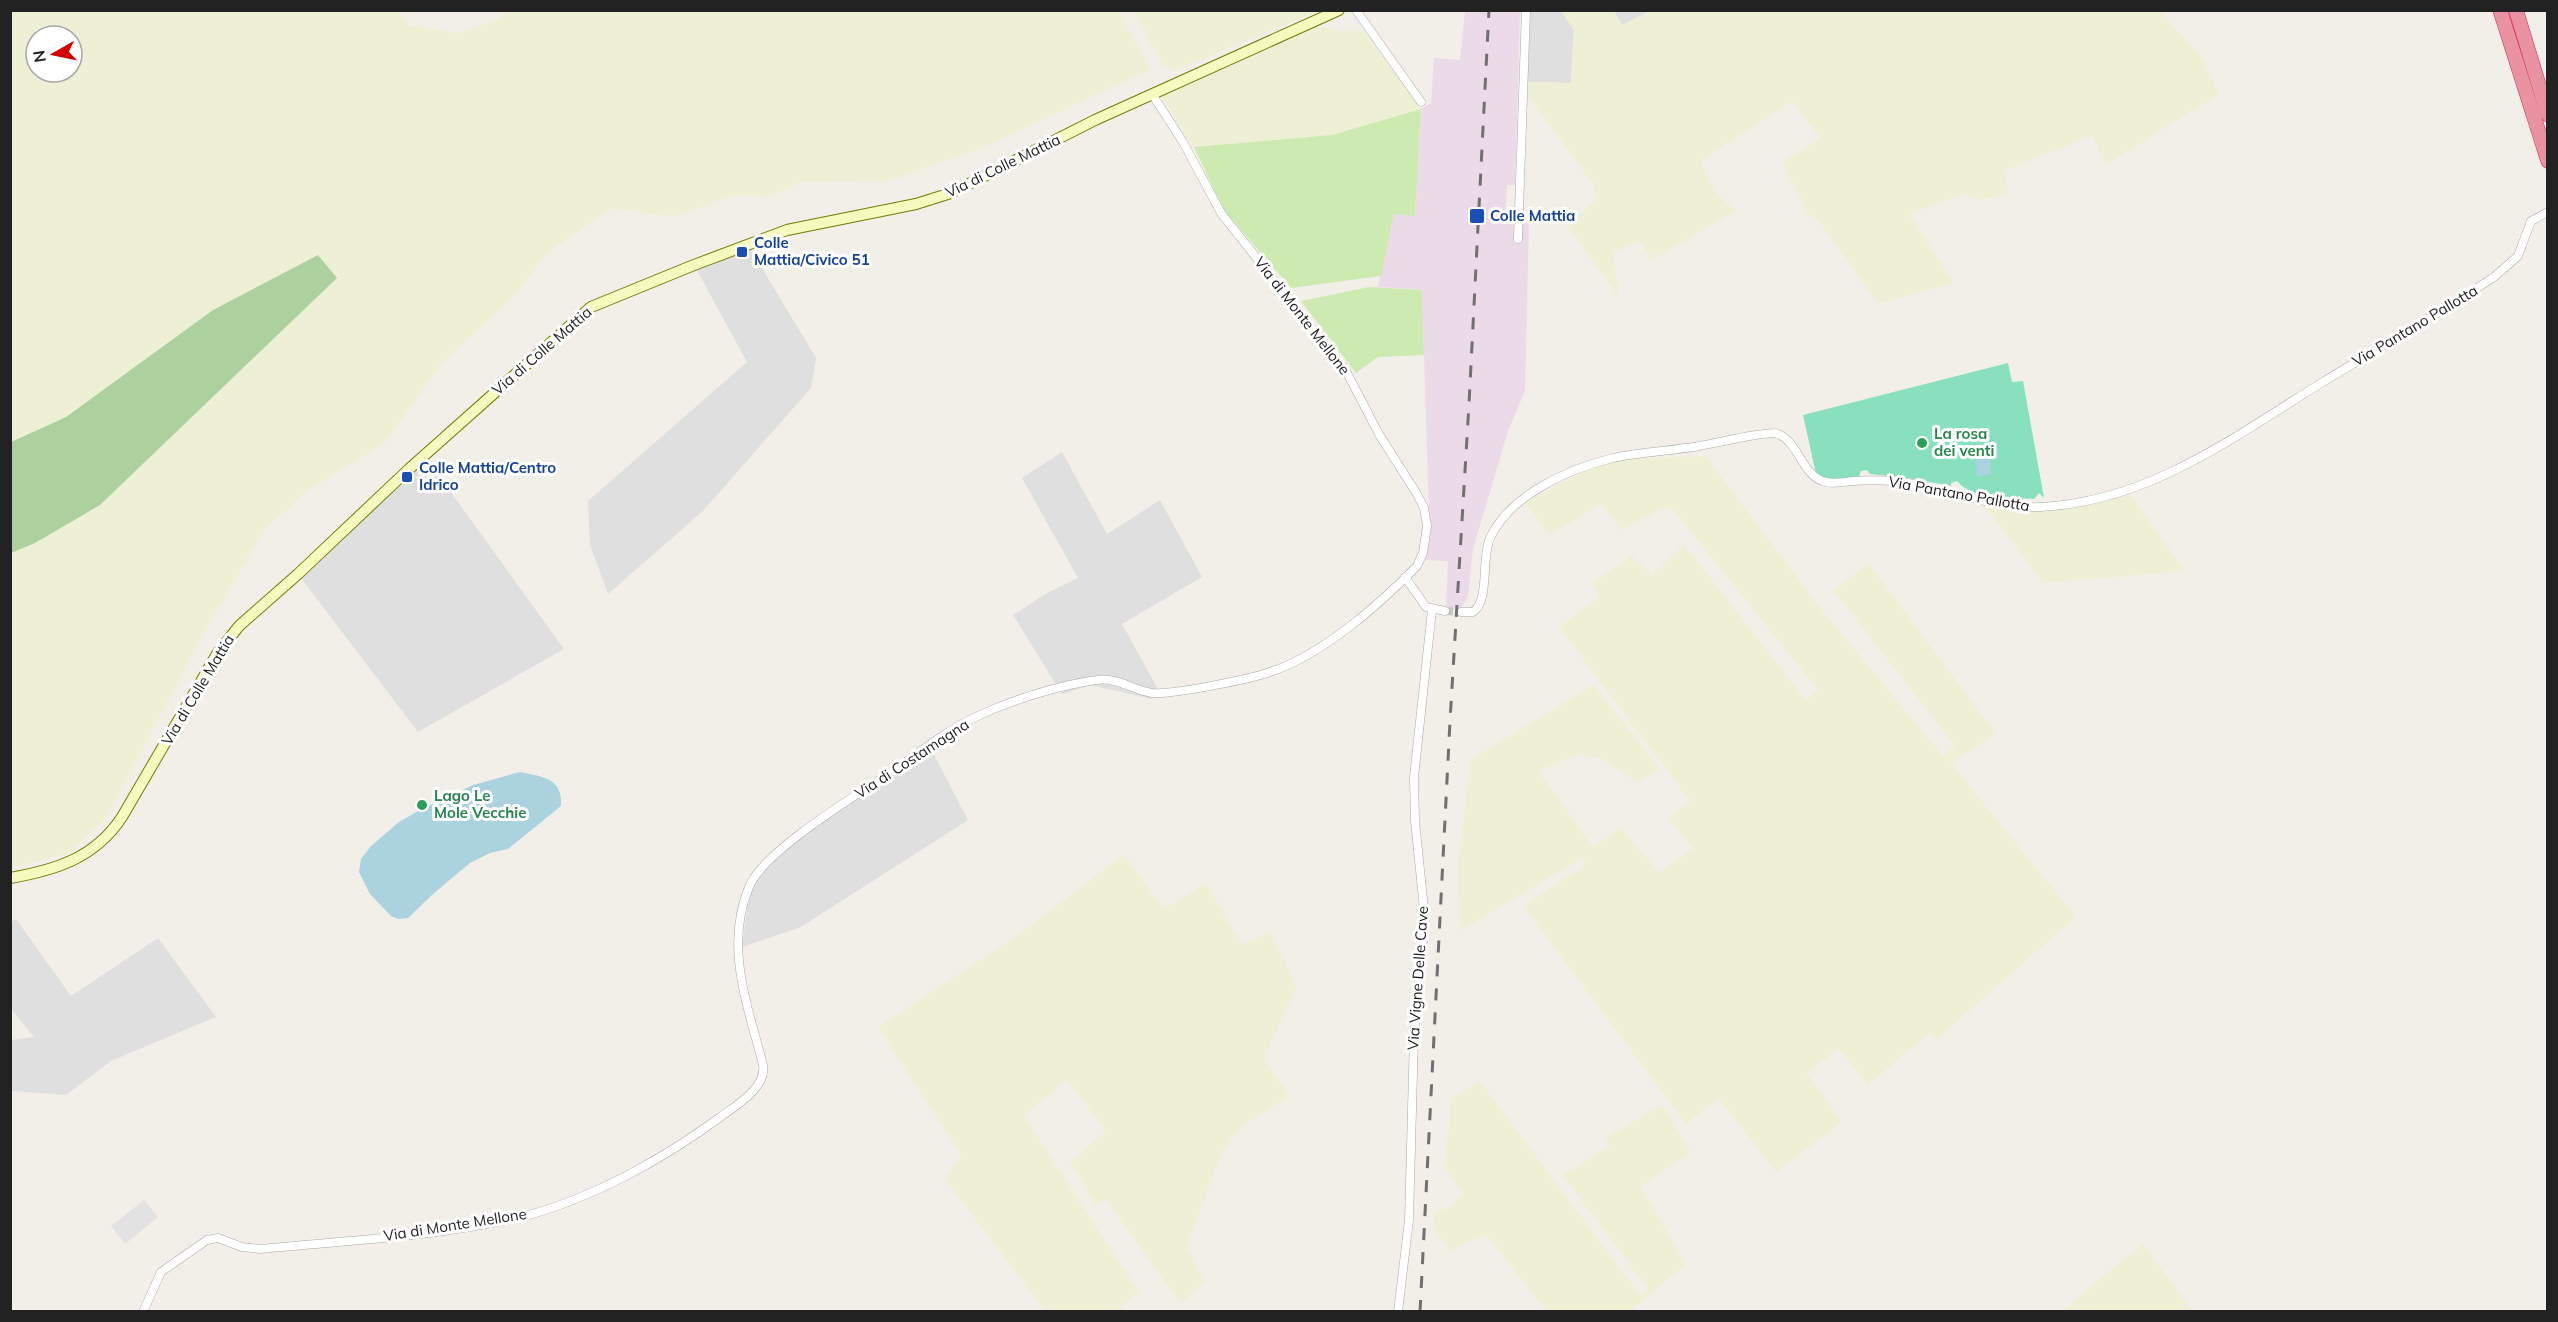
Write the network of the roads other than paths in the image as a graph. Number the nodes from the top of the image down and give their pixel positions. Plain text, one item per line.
1 (1339, 10) edge
2 (1356, 10) edge
3 (1526, 10) edge
4 (2500, 10) edge
5 (2516, 10) edge
6 (1152, 94) junction
7 (1421, 102) dead end
8 (2547, 115) edge
9 (2547, 161) edge
10 (2545, 213) edge
11 (1518, 239) dead end
12 (1405, 577) junction
13 (1432, 610) junction
14 (1445, 611) tunnel mouth
15 (1461, 612) tunnel mouth
16 (10, 878) edge
17 (763, 1076) joint
18 (143, 1311) edge
19 (1398, 1311) edge

1 - 6 street, Via di Colle Mattia
2 - 7 street
3 - 11 street
4 - 9 highway
5 - 8 highway
6 - 12 street, Via di Monte Mellone
6 - 16 street, Via di Colle Mattia
10 - 15 street, Via Pantano Pallotta
12 - 13 street
12 - 17 street, Via di Costamagna
13 - 14 street
13 - 19 street, Via Vigne Delle Cave
17 - 18 street, Via di Monte Mellone

